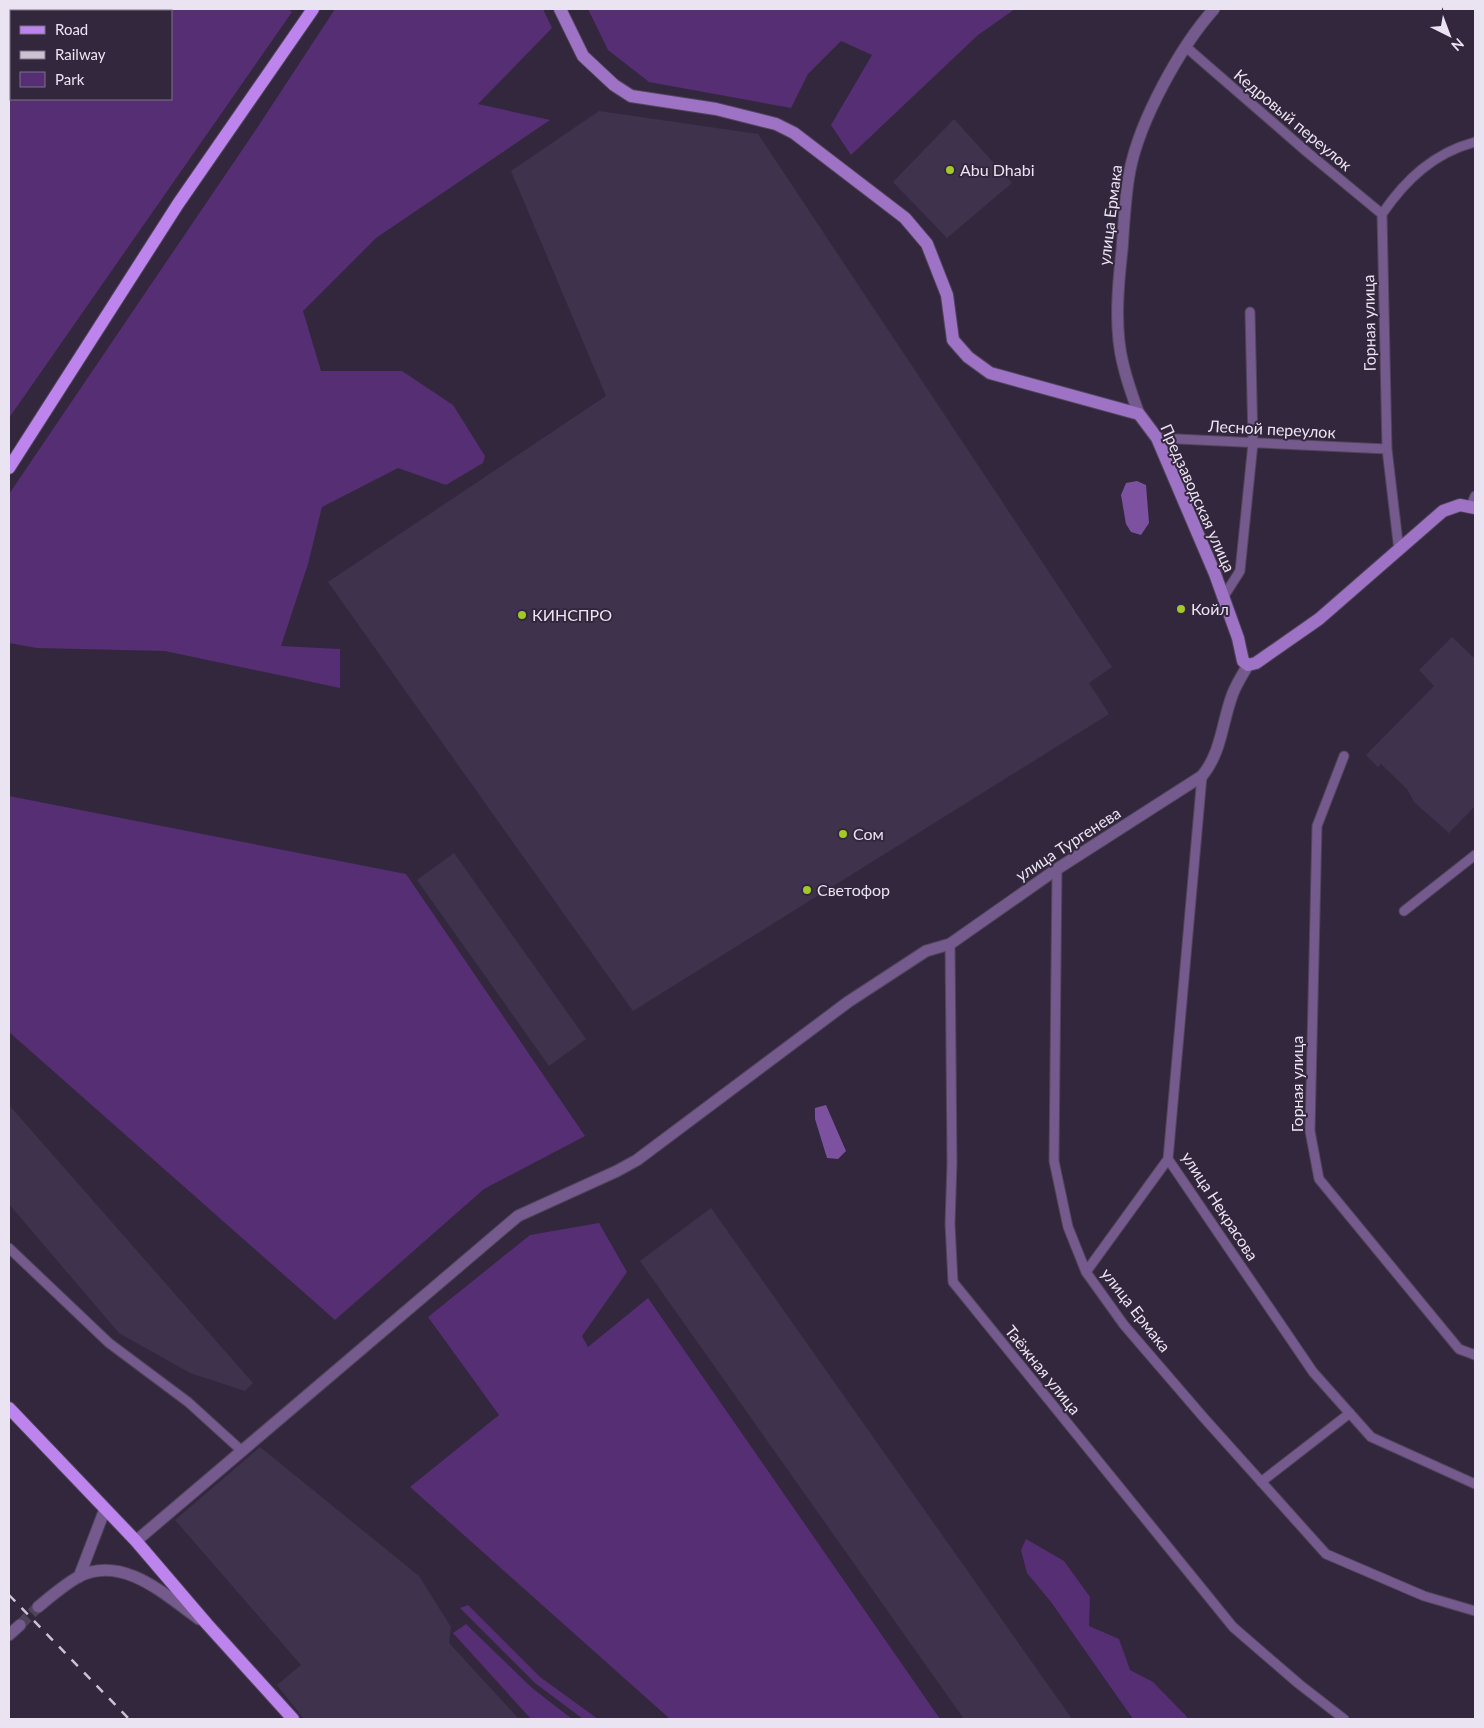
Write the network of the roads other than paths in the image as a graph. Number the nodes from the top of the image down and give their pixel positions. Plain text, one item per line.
1 (313, 9) edge
2 (560, 9) edge
3 (1214, 9) edge
4 (1186, 47) junction
5 (1475, 142) edge
6 (1382, 214) junction
7 (1250, 312) dead end
8 (1140, 414) junction
9 (1156, 438) junction
10 (1253, 443) junction
11 (1387, 449) junction
12 (9, 468) edge
13 (1474, 503) edge
14 (1399, 551) junction
15 (1224, 596) junction
16 (1248, 665) junction
17 (1344, 756) dead end
18 (1202, 776) junction
19 (1475, 855) edge
20 (1057, 869) junction
21 (1404, 911) dead end
22 (950, 944) junction
23 (1168, 1158) junction
24 (9, 1248) edge
25 (1086, 1272) junction
26 (1475, 1356) edge
27 (9, 1408) edge
28 (1350, 1414) junction
29 (242, 1451) junction
30 (1261, 1482) junction
31 (1475, 1484) edge
32 (105, 1509) junction
33 (136, 1541) junction
34 (79, 1577) junction
35 (38, 1608) tunnel mouth
36 (1475, 1611) edge
37 (20, 1624) tunnel mouth
38 (207, 1624) junction
39 (9, 1635) edge
40 (293, 1719) edge
41 (1344, 1719) edge

1 - 12 main road
2 - 8 main road, Предзаводская улица
3 - 4 street, улица Ермака
4 - 6 street, Кедровый переулок
4 - 8 street, улица Ермака
5 - 6 street
6 - 11 street, Горная улица
7 - 10 street
8 - 9 main road, Предзаводская улица
9 - 10 street, Лесной переулок
9 - 15 main road, Предзаводская улица
10 - 11 street, Лесной переулок
10 - 15 street
11 - 14 street, Горная улица
13 - 14 main road
14 - 16 main road
15 - 16 main road, Предзаводская улица
16 - 18 street, улица Тургенева
17 - 26 street, Горная улица
18 - 20 street, улица Тургенева
18 - 23 street, улица Некрасова
19 - 21 street
20 - 22 street, улица Тургенева
20 - 25 street, улица Ермака
22 - 29 street, улица Тургенева
22 - 41 street, Таёжная улица
23 - 25 street
23 - 28 street, улица Некрасова
24 - 29 street
25 - 30 street, улица Ермака
27 - 32 main road
28 - 30 street
28 - 31 street, улица Некрасова
29 - 33 street, улица Тургенева
30 - 36 street, улица Ермака
32 - 33 main road
32 - 34 street
33 - 38 main road
34 - 35 street
34 - 38 street
37 - 39 street
38 - 40 main road

